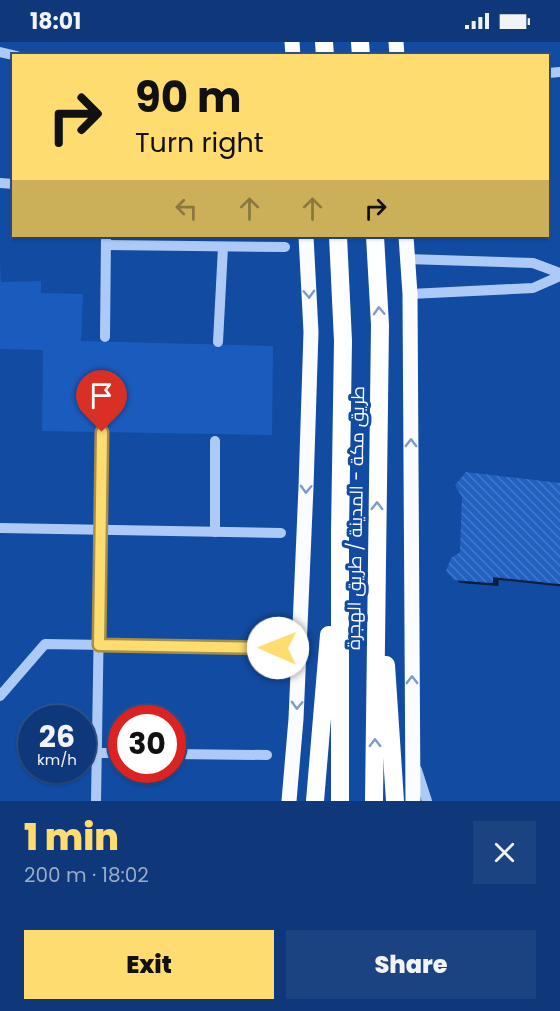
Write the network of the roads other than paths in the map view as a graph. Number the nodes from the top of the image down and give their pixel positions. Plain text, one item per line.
1 (306, 237) edge
2 (339, 237) edge
3 (375, 237) edge
4 (406, 237) edge
5 (106, 240) edge
6 (223, 247) junction
7 (285, 248) dead end
8 (407, 259) junction
9 (560, 274) edge
10 (410, 294) junction
11 (105, 338) dead end
12 (218, 342) dead end
13 (102, 432) dead end
14 (215, 441) dead end
15 (341, 466) junction
16 (0, 528) edge
17 (100, 530) junction
18 (215, 532) junction
19 (376, 532) junction
20 (281, 533) dead end
21 (99, 645) junction
22 (278, 648) dead end
23 (0, 696) edge
24 (97, 753) junction
25 (108, 753) edge
26 (186, 754) edge
27 (267, 756) dead end
28 (413, 756) junction
29 (96, 801) edge
30 (290, 801) edge
31 (315, 801) edge
32 (340, 801) edge
33 (374, 801) edge
34 (395, 801) edge
35 (413, 801) edge
36 (427, 801) edge

1 -> 30 main road
2 - 15 highway, طريق مكة - المدينة / طريق الهجرة
19 -> 3 highway, طريق مكة - المدينة / طريق الهجرة
4 - 8 main road
5 - 6 street
5 - 11 street
6 - 7 street
6 - 12 street
8 - 9 street
8 - 10 main road
9 - 10 street
28 -> 10 main road
13 - 17 street
14 - 18 street
15 - 31 highway
15 - 32 highway, طريق مكة - المدينة / طريق الهجرة
16 - 17 street
17 - 18 street
17 - 21 street
18 - 20 street
33 -> 19 highway, طريق مكة - المدينة / طريق الهجرة
19 - 34 highway
21 - 22 street
21 - 23 street
21 - 24 street
24 - 25 street
24 - 29 street
26 - 27 street
28 - 35 main road
28 - 36 street

